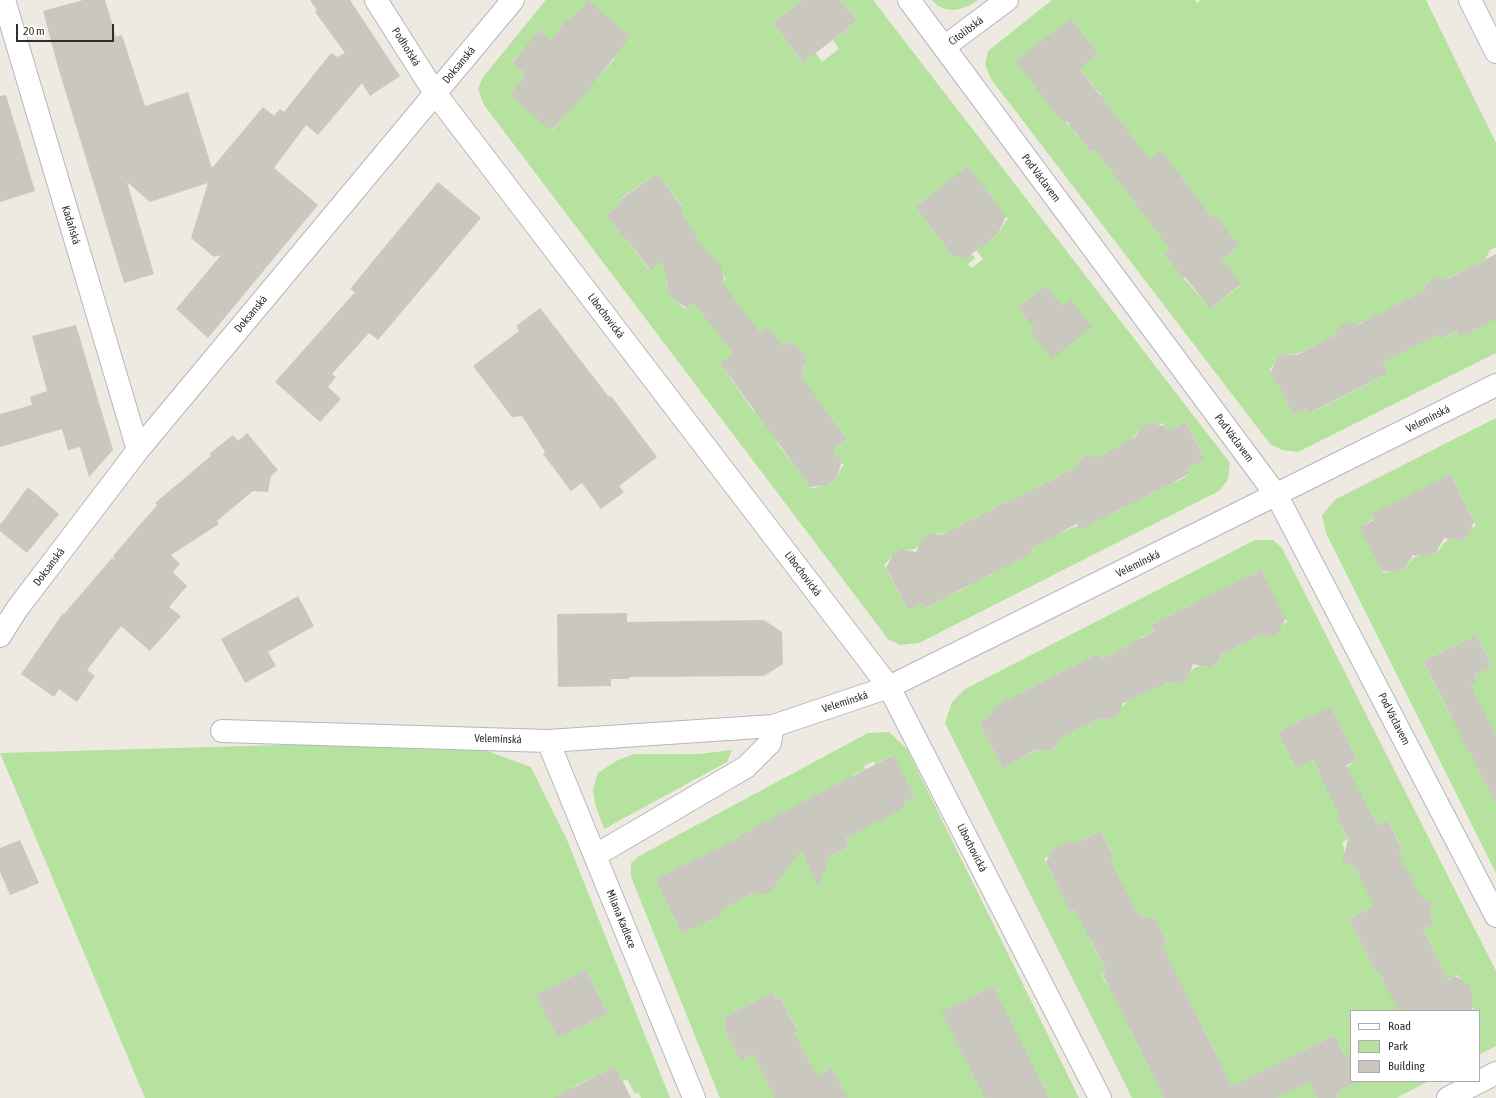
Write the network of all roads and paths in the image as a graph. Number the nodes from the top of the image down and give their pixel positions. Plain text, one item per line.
1 (4, 0) edge
2 (376, 0) edge
3 (513, 0) edge
4 (909, 0) edge
5 (1007, 0) edge
6 (1470, 0) edge
7 (944, 47) junction
8 (1496, 52) edge
9 (436, 93) junction
10 (1496, 385) edge
11 (138, 450) junction
12 (1277, 496) junction
13 (0, 636) edge
14 (890, 687) junction
15 (773, 726) junction
16 (222, 731) dead end
17 (548, 741) junction
18 (596, 855) junction
19 (1496, 916) edge
20 (1490, 1084) edge
21 (694, 1098) edge
22 (1100, 1098) edge
23 (1448, 1098) edge

1 - 11 street, Kadaňská
2 - 9 street, Podhořská
3 - 9 street, Doksanská
4 - 7 street, Pod Václavem
5 - 7 street, Citolibská
6 - 8 street
7 - 12 street, Pod Václavem
9 - 11 street, Doksanská
9 - 14 street, Libochovická
10 - 12 street, Velemínská
11 - 13 street, Doksanská
12 - 14 street, Velemínská
12 - 19 street, Pod Václavem
14 - 15 street, Velemínská
14 - 22 street, Libochovická
15 - 17 street, Velemínská
15 - 18 street
16 - 17 street, Velemínská
17 - 18 street, Milana Kadlece
18 - 21 street, Milana Kadlece
20 - 23 street

